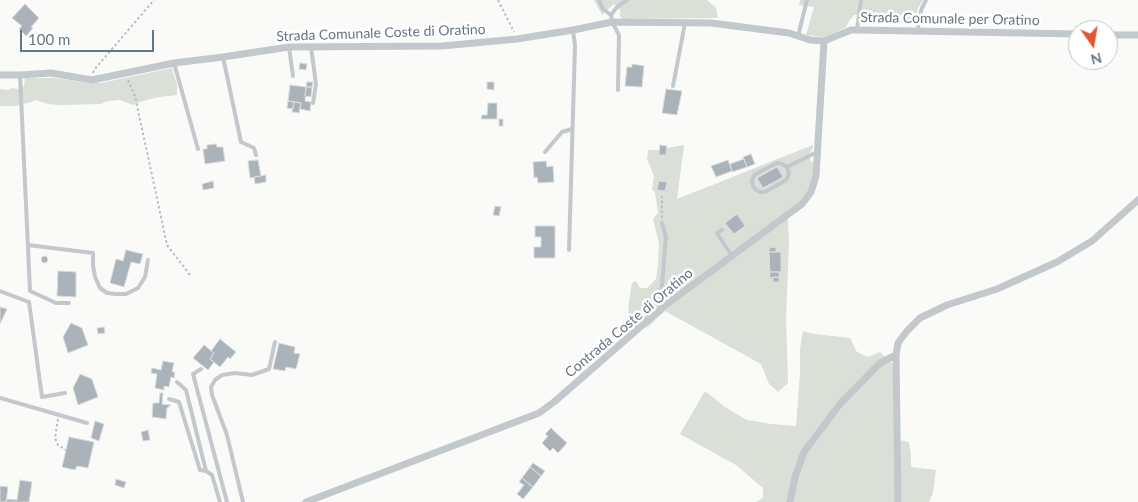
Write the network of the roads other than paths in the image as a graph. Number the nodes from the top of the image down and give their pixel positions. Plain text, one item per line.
1 (599, 0) edge
2 (627, 0) edge
3 (807, 0) edge
4 (861, 0) edge
5 (926, 0) edge
6 (612, 18) junction
7 (685, 23) junction
8 (574, 30) junction
9 (857, 30) junction
10 (918, 30) junction
11 (1068, 34) edge
12 (1118, 35) edge
13 (1138, 35) edge
14 (798, 36) junction
15 (824, 41) junction
16 (289, 47) junction
17 (311, 47) junction
18 (223, 57) junction
19 (174, 63) junction
20 (0, 75) edge
21 (20, 75) junction
22 (293, 76) dead end
23 (674, 86) dead end
24 (618, 90) dead end
25 (313, 102) dead end
26 (572, 129) junction
27 (198, 149) dead end
28 (545, 152) dead end
29 (817, 152) junction
30 (256, 155) dead end
31 (787, 167) junction
32 (1138, 200) edge
33 (662, 223) road end
34 (722, 230) dead end
35 (28, 245) junction
36 (569, 250) dead end
37 (732, 256) junction
38 (148, 260) dead end
39 (0, 291) edge
40 (69, 303) dead end
41 (663, 307) junction
42 (275, 342) dead end
43 (896, 355) junction
44 (201, 369) dead end
45 (177, 382) dead end
46 (65, 393) dead end
47 (0, 398) edge
48 (169, 399) dead end
49 (88, 423) dead end
50 (206, 471) junction
51 (220, 502) edge
52 (227, 502) edge
53 (243, 502) edge
54 (306, 502) edge
55 (790, 502) edge
56 (898, 502) edge

1 - 6 lane
2 - 6 lane
3 - 14 lane
4 - 9 lane
5 - 10 lane
6 - 7 street, Strada Comunale Coste di Oratino
6 - 8 street, Strada Comunale Coste di Oratino
6 - 24 lane
7 - 14 street, Strada Comunale Coste di Oratino
7 - 23 lane
8 - 17 street, Strada Comunale Coste di Oratino
8 - 26 lane
9 - 10 street, Strada Comunale per Oratino
9 - 15 street, Strada Comunale per Oratino
10 - 11 street, Strada Comunale per Oratino
12 - 13 street
14 - 15 street, Strada Comunale Coste di Oratino
15 - 29 street, Contrada Coste di Oratino
16 - 17 street, Strada Comunale Coste di Oratino
16 - 18 street, Strada Comunale Coste di Oratino
16 - 22 lane
17 - 25 lane
18 - 19 street, Strada Comunale Coste di Oratino
18 - 30 lane
19 - 21 street, Strada Comunale Coste di Oratino
19 - 27 lane
20 - 21 street, Strada Comunale Coste di Oratino
21 - 35 lane
26 - 28 lane
26 - 36 lane
29 - 31 lane
29 - 37 street, Contrada Coste di Oratino
31 - 31 lane
32 - 43 street
33 - 41 lane
34 - 37 lane
35 - 38 lane
35 - 40 lane
37 - 41 street, Contrada Coste di Oratino
39 - 46 lane
41 - 54 street, Contrada Coste di Oratino
42 - 53 lane
43 - 55 street
43 - 56 street
44 - 52 lane
45 - 50 lane
47 - 49 lane
48 - 50 lane
50 - 51 lane

